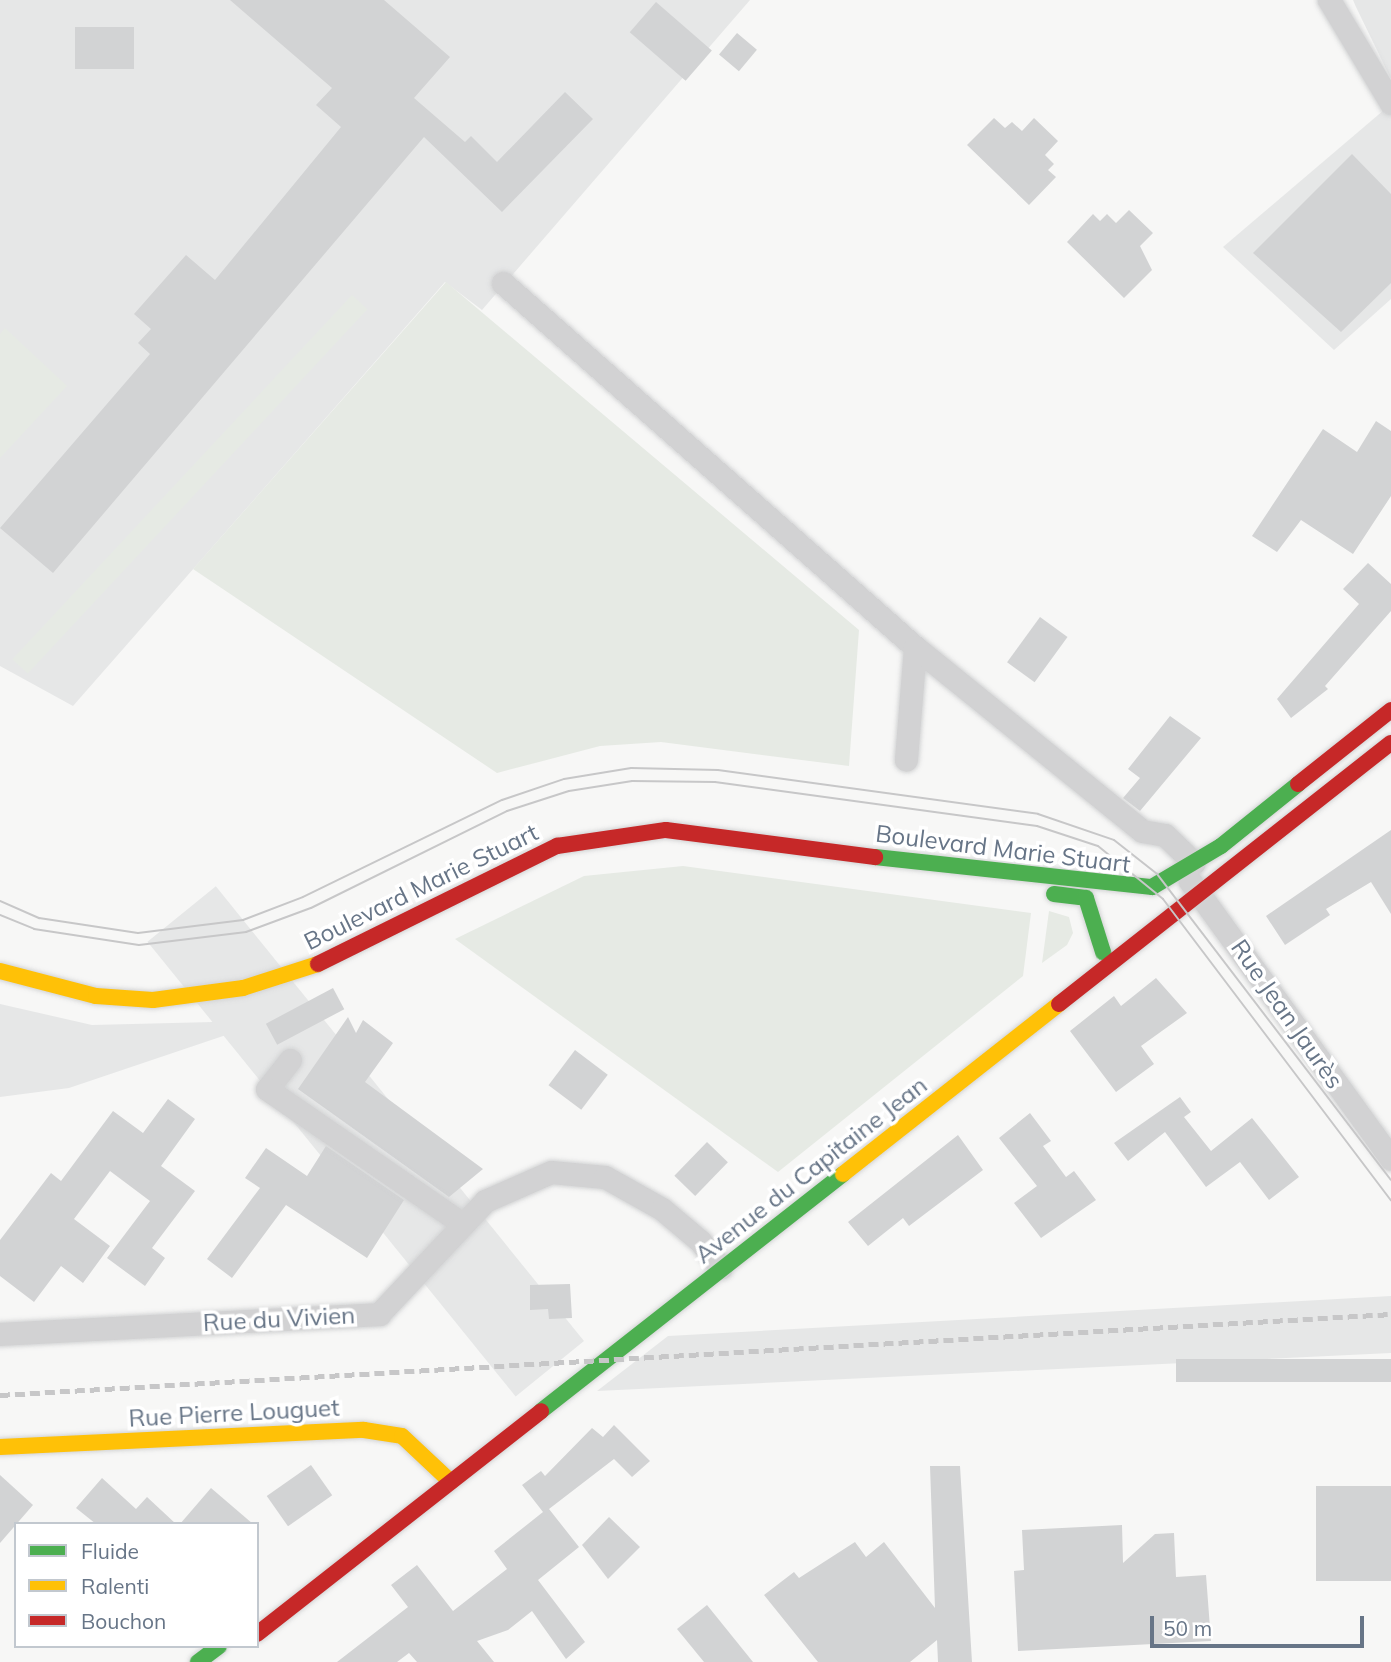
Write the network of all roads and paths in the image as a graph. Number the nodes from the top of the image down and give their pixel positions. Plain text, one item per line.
1 (1329, 0) edge
2 (1391, 103) edge
3 (503, 284) dead end
4 (915, 647) junction
5 (1391, 710) edge
6 (1391, 729) edge
7 (1391, 743) edge
8 (906, 760) dead end
9 (1191, 881) junction
10 (1157, 886) joint
11 (1086, 898) junction
12 (1169, 898) junction
13 (1103, 953) junction
14 (0, 971) edge
15 (0, 987) edge
16 (290, 1060) dead end
17 (1391, 1159) edge
18 (463, 1224) junction
19 (718, 1265) junction
20 (0, 1334) edge
21 (0, 1447) edge
22 (446, 1476) junction
23 (259, 1615) edge
24 (259, 1632) edge
25 (216, 1648) edge
26 (238, 1648) edge
27 (198, 1662) edge
28 (221, 1662) edge

1 - 2 street
3 - 4 street, Rue Jean Jaurès
4 - 8 street
4 - 9 street, Rue Jean Jaurès
5 - 9 main road, Avenue du Capitaine Jean
6 - 9 main road, Avenue du Capitaine Jean
7 - 9 main road, Avenue du Capitaine Jean
9 - 10 main road, Avenue du Capitaine Jean
9 - 12 main road, Avenue du Capitaine Jean
9 - 17 street, Rue Jean Jaurès
9 - 19 main road, Avenue du Capitaine Jean
10 - 14 main road, Boulevard Marie Stuart
11 - 12 main road, Boulevard Marie Stuart
11 - 13 main road
11 - 15 main road, Boulevard Marie Stuart
12 - 13 main road, Avenue du Capitaine Jean
13 - 19 main road, Avenue du Capitaine Jean
16 - 18 street
18 - 19 street, Rue du Vivien
18 - 20 street, Rue du Vivien
19 - 22 main road, Avenue du Capitaine Jean
21 - 22 main road, Rue Pierre Louguet
22 - 23 main road, Avenue du Capitaine Jean
22 - 24 main road, Avenue du Capitaine Jean
25 - 27 main road
26 - 28 main road

